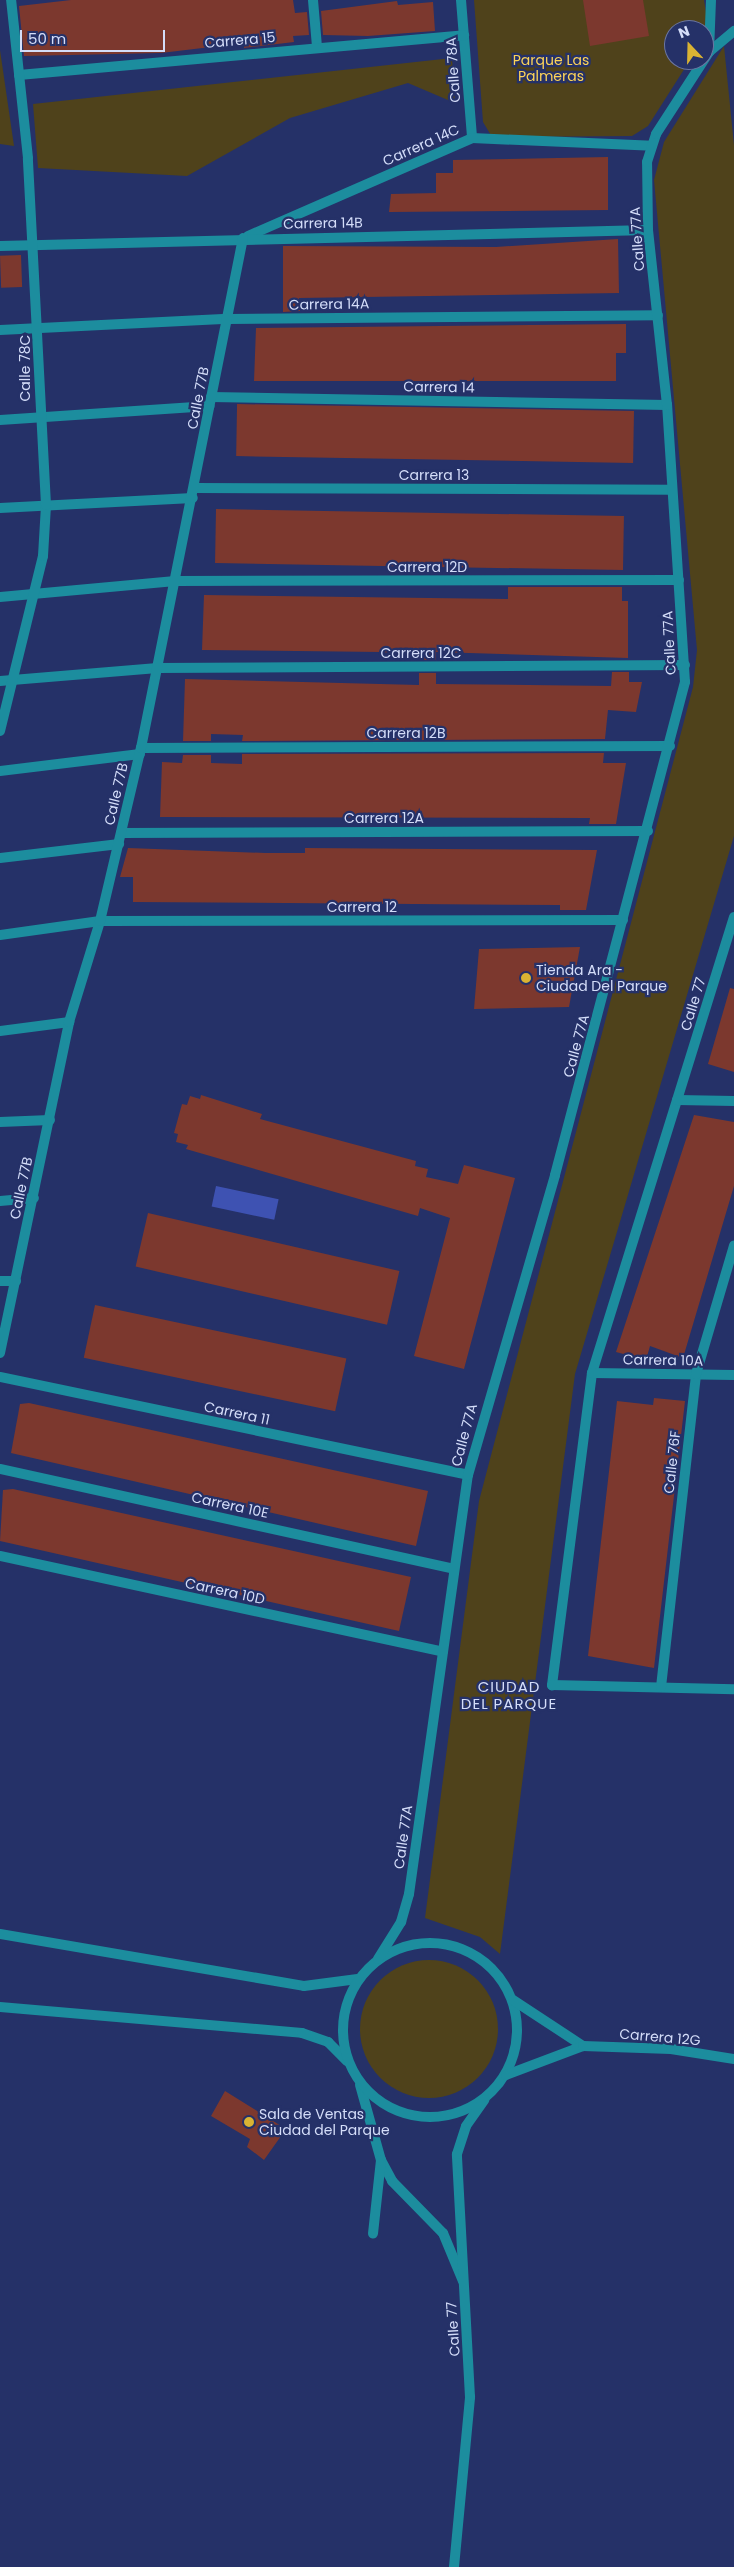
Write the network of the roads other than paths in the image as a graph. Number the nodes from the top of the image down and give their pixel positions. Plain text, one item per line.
1 (12, 0) edge
2 (313, 0) edge
3 (461, 0) edge
4 (710, 0) edge
5 (714, 20) edge
6 (734, 31) edge
7 (464, 36) junction
8 (317, 46) junction
9 (714, 48) edge
10 (698, 70) edge
11 (19, 75) junction
12 (472, 138) junction
13 (652, 146) junction
14 (648, 230) junction
15 (243, 238) junction
16 (33, 244) junction
17 (0, 246) edge
18 (658, 315) junction
19 (228, 319) junction
20 (38, 327) junction
21 (0, 330) edge
22 (210, 401) junction
23 (667, 405) junction
24 (39, 417) junction
25 (0, 420) edge
26 (672, 490) junction
27 (194, 493) junction
28 (46, 505) junction
29 (0, 508) edge
30 (679, 580) junction
31 (175, 581) junction
32 (34, 595) junction
33 (0, 597) edge
34 (685, 665) junction
35 (157, 668) junction
36 (12, 680) junction
37 (0, 681) edge
38 (0, 731) edge
39 (670, 746) junction
40 (140, 751) junction
41 (0, 771) edge
42 (648, 831) junction
43 (120, 838) junction
44 (0, 858) edge
45 (734, 917) edge
46 (623, 920) junction
47 (100, 921) junction
48 (0, 935) edge
49 (69, 1022) junction
50 (0, 1031) edge
51 (677, 1100) junction
52 (734, 1101) edge
53 (50, 1120) junction
54 (0, 1122) edge
55 (34, 1198) junction
56 (0, 1200) edge
57 (734, 1246) edge
58 (729, 1280) edge
59 (0, 1281) edge
60 (16, 1281) junction
61 (0, 1353) edge
62 (592, 1372) junction
63 (696, 1374) junction
64 (734, 1375) edge
65 (0, 1377) edge
66 (0, 1469) edge
67 (468, 1475) junction
68 (0, 1556) edge
69 (454, 1569) junction
70 (443, 1652) junction
71 (661, 1687) junction
72 (734, 1689) edge
73 (0, 1934) edge
74 (378, 1959) junction
75 (358, 1979) junction
76 (513, 2000) junction
77 (0, 2007) edge
78 (583, 2046) junction
79 (734, 2059) edge
80 (347, 2061) junction
81 (506, 2075) junction
82 (360, 2085) junction
83 (486, 2097) junction
84 (381, 2160) junction
85 (373, 2234) dead end
86 (463, 2283) junction
87 (454, 2567) edge

1 - 11 street, Calle 78C
2 - 8 street
3 - 7 street, Calle 78A
4 - 5 street
6 - 9 street
7 - 8 street, Carrera 15
7 - 12 street, Calle 78A
8 - 11 street, Carrera 15
10 - 13 street, Calle 77A
11 - 16 street, Calle 78C
12 - 13 street, Carrera 14C
12 - 15 street, Carrera 14C
13 - 14 street, Calle 77A
14 - 15 street, Carrera 14B
14 - 18 street, Calle 77A
15 - 16 street, Carrera 14B
15 - 19 street, Calle 77B
16 - 17 street, Carrera 14B
16 - 20 street, Calle 78C
18 - 19 street, Carrera 14A
18 - 23 street, Calle 77A
19 - 20 street, Carrera 14A
19 - 22 street, Calle 77B
20 - 21 street, Carrera 14A
20 - 24 street, Calle 78C
22 - 23 street, Carrera 14
22 - 24 street, Carrera 14
22 - 27 street, Calle 77B
23 - 26 street, Calle 77A
24 - 25 street, Carrera 14
24 - 28 street, Calle 78C
26 - 27 street, Carrera 13
26 - 30 street, Calle 77A
27 - 28 street, Carrera 13
27 - 31 street, Calle 77B
28 - 29 street, Carrera 13
28 - 32 street, Calle 78C
30 - 31 street, Carrera 12D
30 - 34 street, Calle 77A
31 - 32 street, Carrera 12D
31 - 35 street, Calle 77B
32 - 33 street, Carrera 12D
32 - 36 street, Calle 78C
34 - 35 street, Carrera 12C
34 - 39 street, Calle 77A
35 - 36 street, Carrera 12C
35 - 40 street, Calle 77B
36 - 37 street, Carrera 12C
36 - 38 street, Calle 78C
39 - 40 street, Carrera 12B
39 - 42 street, Calle 77A
40 - 41 street, Carrera 12B
40 - 43 street, Calle 77B
42 - 43 street, Carrera 12A
42 - 46 street, Calle 77A
43 - 44 street, Carrera 12A
43 - 47 street, Calle 77B
45 - 51 street, Calle 77
46 - 47 street, Carrera 12
46 - 67 street, Calle 77A
47 - 48 street, Carrera 12
47 - 49 street, Calle 77B
49 - 50 street
49 - 53 street, Calle 77B
51 - 52 street
51 - 62 street, Calle 77
53 - 54 street
53 - 55 street, Calle 77B
55 - 56 street
55 - 60 street, Calle 77B
57 - 58 street, Calle 76F
58 - 63 street, Calle 76F
59 - 60 street
60 - 61 street, Calle 77B
62 - 63 street, Carrera 10A
62 - 71 street, Calle 77
63 - 64 street, Carrera 10A
63 - 71 street, Calle 76F
65 - 67 street, Carrera 11
66 - 69 street, Carrera 10E
67 - 69 street, Calle 77A
68 - 70 street, Carrera 10D
69 - 70 street, Calle 77A
70 - 74 street, Calle 77A
71 - 72 street
73 - 75 street
74 - 75 street
74 - 76 street
75 - 80 street
76 - 78 street
76 - 81 street
77 - 80 street
78 - 79 street, Carrera 12G
78 - 81 street, Carrera 12G
80 - 82 street
81 - 83 street
82 - 83 street
82 - 84 street
83 - 86 street, Calle 77
84 - 85 street
84 - 86 street
86 - 87 street, Calle 77

